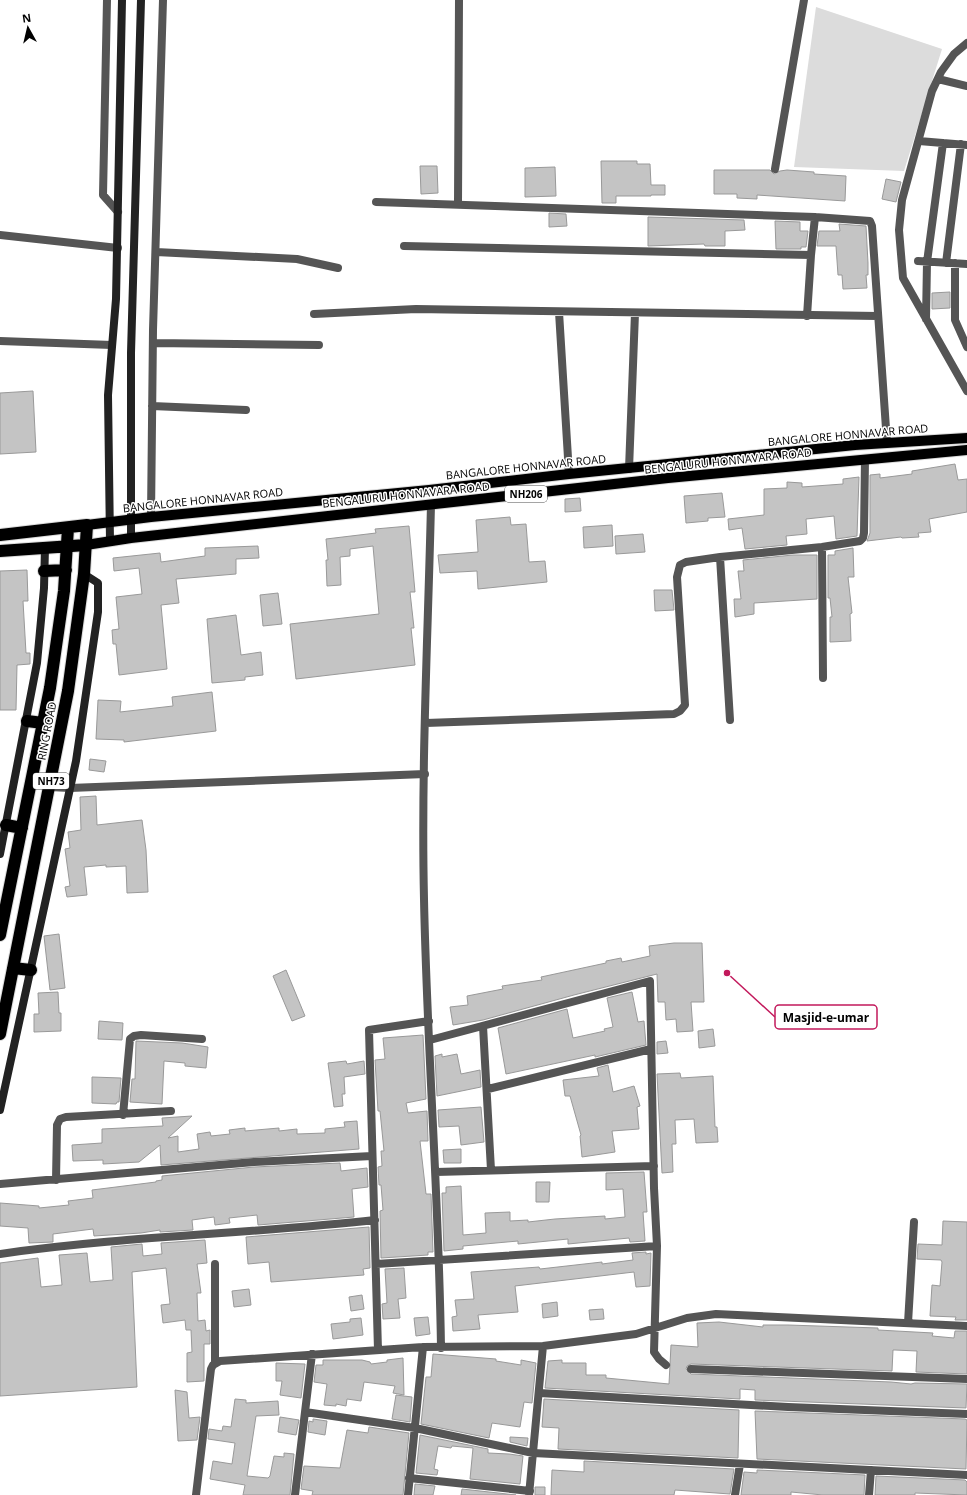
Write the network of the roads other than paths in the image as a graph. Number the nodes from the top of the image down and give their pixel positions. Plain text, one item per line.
1 (107, 0) edge
2 (122, 0) edge
3 (141, 0) edge
4 (163, 0) edge
5 (459, 0) edge
6 (804, 0) edge
7 (967, 43) edge
8 (938, 79) junction
9 (967, 86) edge
10 (918, 141) junction
11 (943, 143) junction
12 (964, 144) edge
13 (775, 169) dead end
14 (376, 202) dead end
15 (458, 204) junction
16 (118, 212) junction
17 (815, 217) junction
18 (0, 235) edge
19 (404, 246) dead end
20 (118, 248) junction
21 (156, 252) junction
22 (811, 255) junction
23 (918, 261) dead end
24 (927, 262) junction
25 (946, 263) junction
26 (955, 263) junction
27 (967, 264) edge
28 (338, 268) dead end
29 (559, 312) junction
30 (634, 313) junction
31 (314, 314) dead end
32 (808, 316) junction
33 (878, 316) junction
34 (926, 319) junction
35 (0, 341) edge
36 (153, 343) junction
37 (112, 345) junction
38 (319, 345) dead end
39 (967, 347) edge
40 (967, 391) edge
41 (152, 406) junction
42 (246, 410) dead end
43 (967, 438) edge
44 (887, 443) junction
45 (967, 450) edge
46 (865, 459) junction
47 (629, 469) junction
48 (569, 474) junction
49 (431, 504) junction
50 (151, 517) junction
51 (131, 519) junction
52 (110, 523) junction
53 (87, 525) junction
54 (68, 528) junction
55 (0, 535) edge
56 (131, 538) junction
57 (110, 542) junction
58 (86, 545) junction
59 (68, 546) junction
60 (45, 547) junction
61 (822, 547) junction
62 (0, 551) edge
63 (720, 557) junction
64 (66, 570) junction
65 (44, 571) junction
66 (84, 574) junction
67 (823, 678) dead end
68 (730, 720) dead end
69 (26, 721) junction
70 (43, 723) junction
71 (426, 723) junction
72 (425, 774) junction
73 (50, 787) junction
74 (70, 788) junction
75 (6, 825) junction
76 (22, 828) junction
77 (0, 854) edge
78 (0, 935) edge
79 (13, 968) junction
80 (31, 970) junction
81 (429, 1021) junction
82 (483, 1026) junction
83 (0, 1034) edge
84 (202, 1039) dead end
85 (430, 1040) junction
86 (651, 1049) junction
87 (488, 1089) junction
88 (0, 1110) edge
89 (171, 1111) dead end
90 (123, 1115) junction
91 (372, 1156) junction
92 (654, 1166) junction
93 (491, 1170) junction
94 (436, 1172) junction
95 (56, 1180) junction
96 (0, 1184) edge
97 (375, 1220) junction
98 (914, 1222) dead end
99 (657, 1246) junction
100 (0, 1254) edge
101 (440, 1260) junction
102 (215, 1264) dead end
103 (376, 1264) junction
104 (908, 1323) junction
105 (967, 1326) edge
106 (656, 1328) junction
107 (543, 1346) junction
108 (423, 1347) junction
109 (441, 1348) junction
110 (378, 1350) junction
111 (312, 1354) junction
112 (215, 1363) junction
113 (666, 1365) dead end
114 (691, 1369) dead end
115 (967, 1380) edge
116 (539, 1393) junction
117 (305, 1412) junction
118 (967, 1414) edge
119 (415, 1428) junction
120 (533, 1453) junction
121 (740, 1464) junction
122 (871, 1470) junction
123 (967, 1475) edge
124 (410, 1478) junction
125 (529, 1493) edge
126 (196, 1495) edge
127 (296, 1495) edge
128 (408, 1495) edge
129 (735, 1495) edge
130 (869, 1495) edge

1 - 16 street
2 - 16 street
3 - 51 street
4 - 21 street
5 - 15 street
6 - 13 street
7 - 8 street
8 - 9 street
8 - 10 street
10 - 11 street
10 - 34 street
11 - 12 street
11 - 24 street
12 - 25 street
14 - 15 street
15 - 17 street
16 - 20 street
17 - 22 street
17 - 33 street
18 - 20 street
19 - 22 street
20 - 37 street
21 - 28 street
21 - 36 street
22 - 32 street
23 - 24 street
24 - 25 street
24 - 34 street
25 - 26 street
26 - 27 street
26 - 39 street
29 - 30 street
29 - 31 street
29 - 48 street
30 - 32 street
30 - 47 street
32 - 33 street
33 - 44 street
34 - 40 street
35 - 37 street
36 - 38 street
36 - 41 street
37 - 52 street
41 - 42 street
41 - 50 street
43 - 44 main road, BANGALORE HONNAVAR ROAD / NH206
44 - 47 main road, BANGALORE HONNAVAR ROAD / NH206
45 - 46 main road, BENGALURU HONNAVARA ROAD / NH206
46 - 49 main road, BENGALURU HONNAVARA ROAD / NH206
46 - 61 street
47 - 48 main road, BANGALORE HONNAVAR ROAD / NH206
48 - 50 main road, BANGALORE HONNAVAR ROAD / NH206
49 - 56 main road, BENGALURU HONNAVARA ROAD / NH206
49 - 71 street
50 - 51 main road, BANGALORE HONNAVAR ROAD / NH206
51 - 52 main road, BANGALORE HONNAVAR ROAD / NH206
51 - 56 street
52 - 53 main road, BANGALORE HONNAVAR ROAD / NH206
52 - 57 street
53 - 54 highway
53 - 58 highway, RING ROAD / NH73
54 - 55 highway
54 - 59 highway, RING ROAD / NH73
56 - 57 main road, BENGALURU HONNAVARA ROAD / NH206
57 - 58 main road, BENGALURU HONNAVARA ROAD / NH206
58 - 59 highway
58 - 66 highway, RING ROAD / NH73
59 - 60 highway
59 - 64 highway, RING ROAD / NH73
60 - 62 highway
60 - 65 street
61 - 63 street
61 - 67 street
63 - 68 street
63 - 71 street
64 - 65 highway
64 - 70 highway, RING ROAD / NH73
65 - 69 street
66 - 73 highway, RING ROAD / NH73
66 - 74 street
69 - 70 highway
69 - 75 street
70 - 76 highway, RING ROAD / NH73
71 - 72 street
72 - 74 street
72 - 81 street
73 - 74 street
73 - 79 highway, RING ROAD / NH73
74 - 80 street
75 - 76 highway
75 - 77 street
76 - 78 highway, RING ROAD / NH73
79 - 80 highway
79 - 83 highway, RING ROAD / NH73
80 - 88 street
81 - 85 street
81 - 91 street
82 - 85 street
82 - 86 street
82 - 87 street
84 - 90 street
85 - 94 street
86 - 87 street
86 - 92 street
87 - 93 street
89 - 90 street
90 - 95 street
91 - 95 street
91 - 97 street
92 - 93 street
92 - 99 street
93 - 94 street
94 - 101 street
95 - 96 street
97 - 100 street
97 - 103 street
98 - 104 street
99 - 101 street
99 - 106 street
101 - 103 street
101 - 109 street
102 - 112 street
103 - 110 street
104 - 105 street
104 - 106 street
106 - 107 street
106 - 113 street
107 - 109 street
107 - 116 street
108 - 109 street
108 - 110 street
108 - 119 street
110 - 111 street
111 - 112 street
111 - 117 street
112 - 126 street
114 - 115 street
116 - 118 street
116 - 120 street
117 - 119 street
117 - 127 street
119 - 120 street
119 - 124 street
120 - 121 street
120 - 125 street
121 - 122 street
121 - 129 street
122 - 123 street
122 - 130 street
124 - 125 street
124 - 128 street

